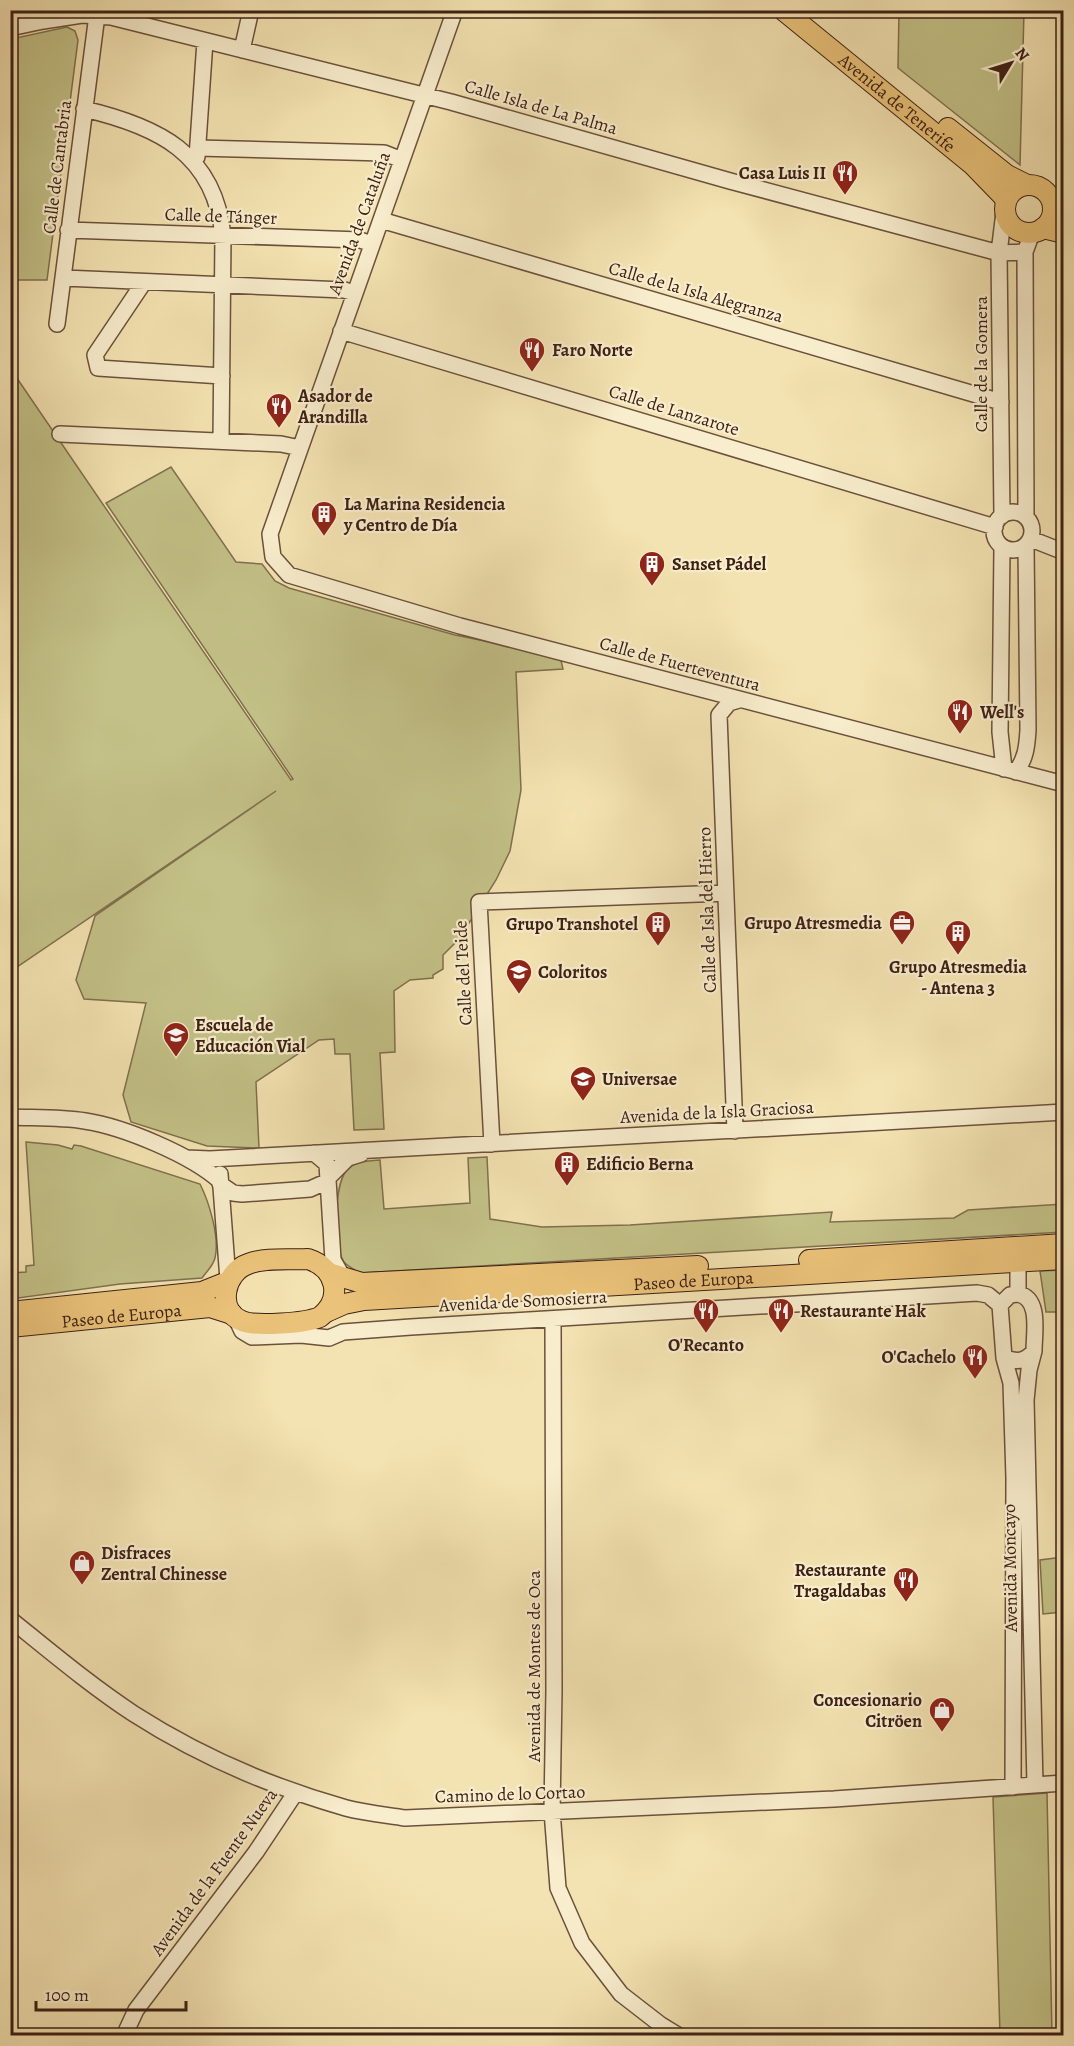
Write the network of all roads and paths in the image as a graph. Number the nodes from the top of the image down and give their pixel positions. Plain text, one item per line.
1 (17, 10) edge
2 (251, 10) edge
3 (455, 10) edge
4 (783, 10) edge
5 (800, 10) edge
6 (10, 13) edge
7 (97, 15) junction
8 (43, 16) edge
9 (10, 28) edge
10 (205, 41) junction
11 (242, 50) junction
12 (425, 95) junction
13 (84, 109) junction
14 (198, 148) junction
15 (402, 160) junction
16 (197, 166) junction
17 (1025, 184) junction
18 (1005, 206) junction
19 (381, 220) junction
20 (1048, 222) edge
21 (68, 230) junction
22 (1064, 233) edge
23 (223, 236) junction
24 (372, 243) junction
25 (1025, 252) junction
26 (999, 253) junction
27 (64, 278) junction
28 (144, 282) junction
29 (223, 285) junction
30 (355, 293) junction
31 (57, 324) dead end
32 (341, 331) junction
33 (222, 376) junction
34 (1001, 402) junction
35 (60, 434) dead end
36 (221, 441) junction
37 (300, 448) junction
38 (1026, 517) junction
39 (998, 521) junction
40 (1029, 542) junction
41 (1002, 547) junction
42 (1064, 552) edge
43 (289, 575) joint
44 (739, 700) junction
45 (1028, 730) junction
46 (1000, 732) junction
47 (1010, 771) junction
48 (1064, 784) edge
49 (726, 893) junction
50 (1064, 1112) edge
51 (10, 1117) edge
52 (735, 1131) junction
53 (492, 1144) junction
54 (373, 1151) junction
55 (314, 1154) junction
56 (232, 1157) junction
57 (186, 1158) junction
58 (328, 1179) junction
59 (220, 1183) junction
60 (1064, 1244) edge
61 (1064, 1258) edge
62 (1018, 1261) junction
63 (335, 1271) junction
64 (227, 1281) junction
65 (1018, 1294) junction
66 (999, 1305) junction
67 (323, 1315) junction
68 (234, 1316) junction
69 (553, 1319) junction
70 (12, 1323) edge
71 (329, 1338) junction
72 (1034, 1351) junction
73 (1004, 1358) junction
74 (1023, 1587) junction
75 (10, 1619) edge
76 (1064, 1783) edge
77 (1035, 1785) junction
78 (1013, 1787) junction
79 (296, 1792) junction
80 (552, 1811) junction
81 (124, 2036) edge
82 (679, 2036) edge

1 - 6 street
2 - 11 street
3 - 12 street, Avenida de Cataluña
4 - 18 main road, Avenida de Tenerife
5 - 17 main road, Avenida de Tenerife
7 - 8 street, Calle Isla de La Palma
7 - 10 street, Calle Isla de La Palma
7 - 13 street, Calle de Cantabria
8 - 9 street, Calle Isla de La Palma
10 - 11 street, Calle Isla de La Palma
10 - 14 street
11 - 12 street, Calle Isla de La Palma
12 - 15 street, Avenida de Cataluña
12 - 26 street, Calle Isla de La Palma
13 - 16 street
13 - 21 street, Calle de Cantabria
14 - 15 street
14 - 16 street
15 - 19 street, Avenida de Cataluña
16 - 23 street
17 - 18 main road
17 - 20 main road
18 - 20 main road
18 - 26 street, Calle de la Gomera
19 - 24 street, Avenida de Cataluña
19 - 34 street, Calle de la Isla Alegranza
20 - 22 main road
20 - 25 street
21 - 23 street, Calle de Tánger
21 - 27 street, Calle de Cantabria
23 - 24 street, Calle de Tánger
23 - 29 street
24 - 30 street, Avenida de Cataluña
25 - 26 street, Calle Isla de La Palma
25 - 38 street
26 - 34 street, Calle de la Gomera
27 - 28 street
27 - 31 street, Calle de Cantabria
28 - 29 street
28 - 33 street
29 - 30 street
29 - 33 street
30 - 32 street, Avenida de Cataluña
32 - 37 street, Avenida de Cataluña
32 - 39 street, Calle de Lanzarote
33 - 36 street
34 - 39 street, Calle de la Gomera
35 - 36 street
36 - 37 street
37 - 43 street, Avenida de Cataluña
38 - 39 street
38 - 40 street
39 - 41 street
40 - 41 street
40 - 42 street
40 - 45 street
41 - 46 street
43 - 44 street, Calle de Fuerteventura
44 - 47 street, Calle de Fuerteventura
44 - 49 street, Calle de Isla del Hierro
45 - 46 street
45 - 47 street
46 - 47 street
47 - 48 street, Calle de Fuerteventura
49 - 52 street, Calle de Isla del Hierro
49 - 53 street, Calle del Teide
50 - 52 street, Avenida de la Isla Graciosa
51 - 57 street
52 - 53 street, Avenida de la Isla Graciosa
53 - 54 street, Avenida de la Isla Graciosa
54 - 55 street, Avenida de la Isla Graciosa
54 - 58 street, Avenida de la Isla Graciosa
55 - 56 street, Avenida de la Isla Graciosa
55 - 58 street
56 - 57 street, Avenida de la Isla Graciosa
56 - 59 street
57 - 59 street
58 - 59 street
58 - 63 street
59 - 64 street
60 - 63 main road, Paseo de Europa
61 - 62 main road, Paseo de Europa
62 - 65 street
62 - 67 main road, Paseo de Europa
63 - 64 main road, Paseo de Europa
63 - 67 main road
64 - 68 main road
64 - 70 main road, Paseo de Europa
65 - 66 street
65 - 72 street, Avenida Moncayo
66 - 69 street, Avenida de Somosierra
66 - 73 street, Avenida Moncayo
67 - 68 main road, Paseo de Europa
67 - 71 street
68 - 70 main road, Paseo de Europa
68 - 71 street, Avenida de Somosierra
69 - 71 street, Avenida de Somosierra
69 - 80 street, Avenida de Montes de Oca
72 - 73 street
72 - 74 street, Avenida Moncayo
73 - 74 street, Avenida Moncayo
74 - 77 street, Avenida Moncayo
74 - 78 street, Avenida Moncayo
75 - 79 street, Camino de lo Cortao
76 - 77 street, Camino de lo Cortao
77 - 78 street, Camino de lo Cortao
78 - 80 street, Camino de lo Cortao
79 - 80 street, Camino de lo Cortao
79 - 81 street, Avenida de la Fuente Nueva
80 - 82 street, Avenida de Montes de Oca

